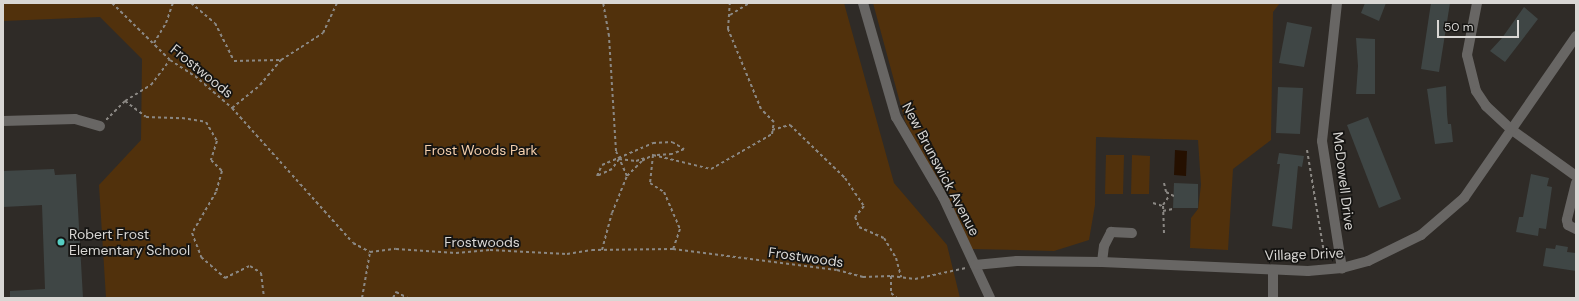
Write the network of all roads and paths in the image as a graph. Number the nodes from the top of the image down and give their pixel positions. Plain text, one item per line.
1 (112, 3) edge
2 (173, 3) edge
3 (191, 3) edge
4 (337, 3) edge
5 (603, 3) edge
6 (730, 3) edge
7 (749, 3) edge
8 (863, 3) edge
9 (1337, 3) edge
10 (1477, 3) edge
11 (730, 15) junction
12 (1576, 36) edge
13 (154, 43) junction
14 (170, 60) junction
15 (281, 60) junction
16 (125, 100) junction
17 (232, 108) junction
18 (3, 121) edge
19 (100, 126) joint
20 (772, 130) junction
21 (1512, 130) junction
22 (1307, 150) dead end
23 (653, 155) junction
24 (619, 159) junction
25 (627, 176) junction
26 (1576, 176) edge
27 (1164, 183) dead end
28 (1576, 184) edge
29 (1169, 196) junction
30 (1174, 196) dead end
31 (1153, 203) dead end
32 (1163, 206) junction
33 (1173, 209) dead end
34 (1163, 211) junction
35 (1576, 229) edge
36 (1132, 233) dead end
37 (1164, 233) dead end
38 (673, 249) junction
39 (602, 250) junction
40 (370, 252) junction
41 (1326, 260) dead end
42 (1102, 262) junction
43 (975, 265) junction
44 (1342, 268) junction
45 (1273, 270) junction
46 (891, 276) junction
47 (901, 277) junction
48 (264, 298) edge
49 (362, 298) edge
50 (393, 298) edge
51 (408, 298) edge
52 (437, 298) edge
53 (441, 298) edge
54 (897, 298) edge
55 (990, 298) edge
56 (1273, 298) edge

1 - 13 path, Frostwoods
2 - 13 path
3 - 15 path
4 - 15 path
5 - 24 path
6 - 11 path
7 - 11 path
8 - 43 street, New Brunswick Avenue
9 - 44 street, McDowell Drive
10 - 21 street
11 - 20 path
12 - 21 street, Village Drive
13 - 14 path, Frostwoods
14 - 16 path
14 - 17 path, Frostwoods
15 - 17 path
16 - 19 path
16 - 48 path
17 - 40 path, Frostwoods
18 - 19 street
20 - 23 path
20 - 47 path
21 - 26 street
21 - 44 street, Village Drive
22 - 41 path
23 - 24 path
23 - 24 path
23 - 25 path
23 - 38 path
24 - 24 path
24 - 25 path
25 - 39 path
27 - 29 path
28 - 35 street
29 - 30 path
29 - 32 path
31 - 32 path
32 - 34 path
33 - 34 path
34 - 37 path
36 - 42 street
38 - 39 path, Frostwoods
38 - 46 path, Frostwoods
39 - 40 path, Frostwoods
40 - 49 path
42 - 43 street, Village Drive
42 - 45 street, Village Drive
43 - 47 path, Frostwoods
43 - 55 street, New Brunswick Avenue
44 - 45 street, Village Drive
45 - 56 street
46 - 47 path, Frostwoods
46 - 54 path
50 - 51 path
52 - 53 path

